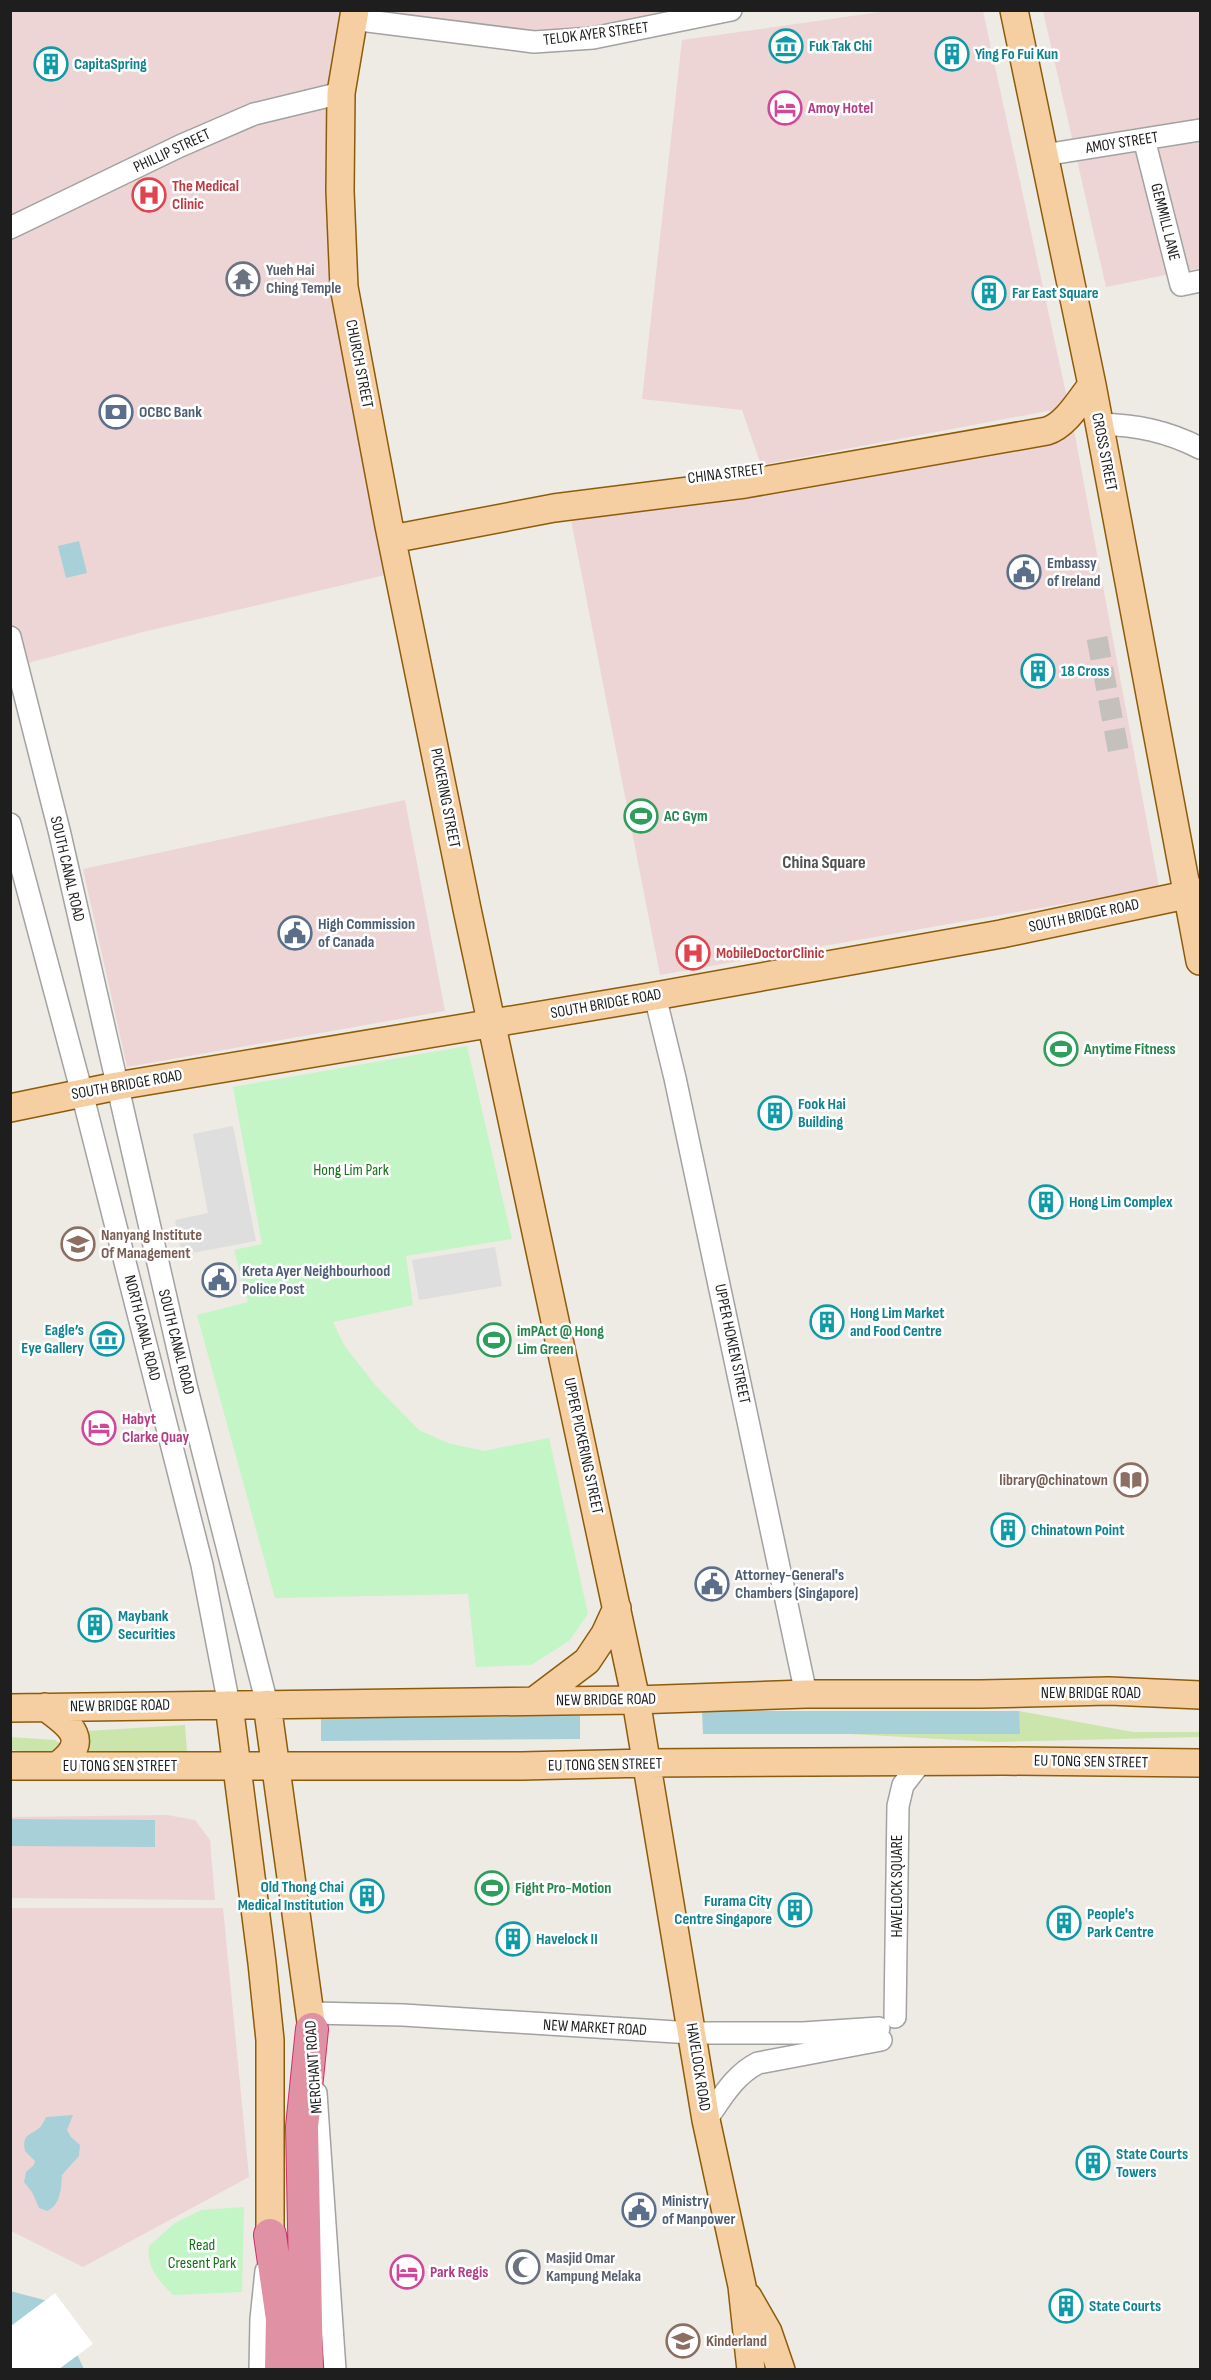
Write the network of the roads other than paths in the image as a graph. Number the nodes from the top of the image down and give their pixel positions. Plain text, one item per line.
1 (731, 10) edge
2 (1014, 10) edge
3 (354, 15) edge
4 (340, 93) junction
5 (1200, 130) edge
6 (1144, 139) junction
7 (1044, 155) junction
8 (10, 228) edge
9 (1200, 281) edge
10 (1092, 385) junction
11 (1099, 424) junction
12 (1200, 448) edge
13 (390, 533) junction
14 (398, 572) joint
15 (10, 637) edge
16 (10, 824) edge
17 (17, 875) edge
18 (1194, 893) edge
19 (1200, 961) edge
20 (655, 996) junction
21 (491, 1024) junction
22 (117, 1086) junction
23 (82, 1093) junction
24 (10, 1108) edge
25 (616, 1608) junction
26 (807, 1694) junction
27 (1200, 1695) edge
28 (636, 1700) junction
29 (534, 1701) junction
30 (267, 1704) junction
31 (230, 1705) junction
32 (45, 1707) junction
33 (10, 1708) edge
34 (921, 1762) junction
35 (647, 1763) junction
36 (1200, 1763) edge
37 (10, 1766) edge
38 (57, 1766) junction
39 (274, 1766) junction
40 (237, 1767) junction
41 (311, 2021) junction
42 (885, 2028) junction
43 (692, 2033) junction
44 (706, 2120) junction
45 (270, 2235) junction
46 (742, 2286) junction
47 (260, 2370) edge
48 (281, 2370) edge
49 (307, 2370) edge
50 (334, 2370) edge
51 (751, 2370) edge
52 (781, 2370) edge

1 - 3 street, TELOK AYER STREET
2 - 7 main road, CROSS STREET
3 - 4 main road, CHURCH STREET
4 - 8 street, PHILLIP STREET
4 - 13 main road, CHURCH STREET
5 - 6 street, AMOY STREET
6 - 7 street, AMOY STREET
6 - 9 street, GEMMILL LANE
7 - 10 main road, CROSS STREET
10 - 11 main road, CROSS STREET
10 - 13 main road, CHINA STREET
11 - 12 street
11 - 18 main road, CROSS STREET
13 - 14 main road, CHURCH STREET
14 - 21 main road, PICKERING STREET
15 - 22 street, SOUTH CANAL ROAD
16 - 17 street, NORTH CANAL ROAD
17 - 23 street, NORTH CANAL ROAD
18 - 19 main road, CROSS STREET
18 - 20 main road, SOUTH BRIDGE ROAD
20 - 21 main road, SOUTH BRIDGE ROAD
20 - 26 street, UPPER HOKIEN STREET
21 - 22 main road, SOUTH BRIDGE ROAD
21 - 25 main road, UPPER PICKERING STREET
22 - 23 main road, SOUTH BRIDGE ROAD
22 - 30 street, SOUTH CANAL ROAD
23 - 24 main road, SOUTH BRIDGE ROAD
23 - 31 street, NORTH CANAL ROAD
25 - 28 main road, UPPER PICKERING STREET
25 - 29 main road
26 - 27 main road, NEW BRIDGE ROAD
26 - 28 main road, NEW BRIDGE ROAD
28 - 29 main road, NEW BRIDGE ROAD
28 - 35 main road, UPPER PICKERING STREET
29 - 30 main road, NEW BRIDGE ROAD
30 - 31 main road, NEW BRIDGE ROAD
30 - 39 main road, SOUTH CANAL ROAD
31 - 32 main road, NEW BRIDGE ROAD
31 - 40 main road, NORTH CANAL ROAD
32 - 33 main road, NEW BRIDGE ROAD
32 - 38 main road
34 - 35 main road, EU TONG SEN STREET
34 - 36 main road, EU TONG SEN STREET
34 - 42 street, HAVELOCK SQUARE
35 - 39 main road, EU TONG SEN STREET
35 - 43 main road, HAVELOCK ROAD
37 - 38 main road, EU TONG SEN STREET
38 - 40 main road, EU TONG SEN STREET
39 - 40 main road, EU TONG SEN STREET
39 - 41 main road, MERCHANT ROAD
40 - 45 main road
41 - 43 street, NEW MARKET ROAD
41 - 49 highway
41 - 50 street, MERCHANT ROAD
42 - 43 street, NEW MARKET ROAD
42 - 44 street
43 - 44 main road, HAVELOCK ROAD
44 - 46 main road, HAVELOCK ROAD
45 - 47 street
45 - 48 highway
46 - 51 main road, HAVELOCK ROAD
46 - 52 main road

